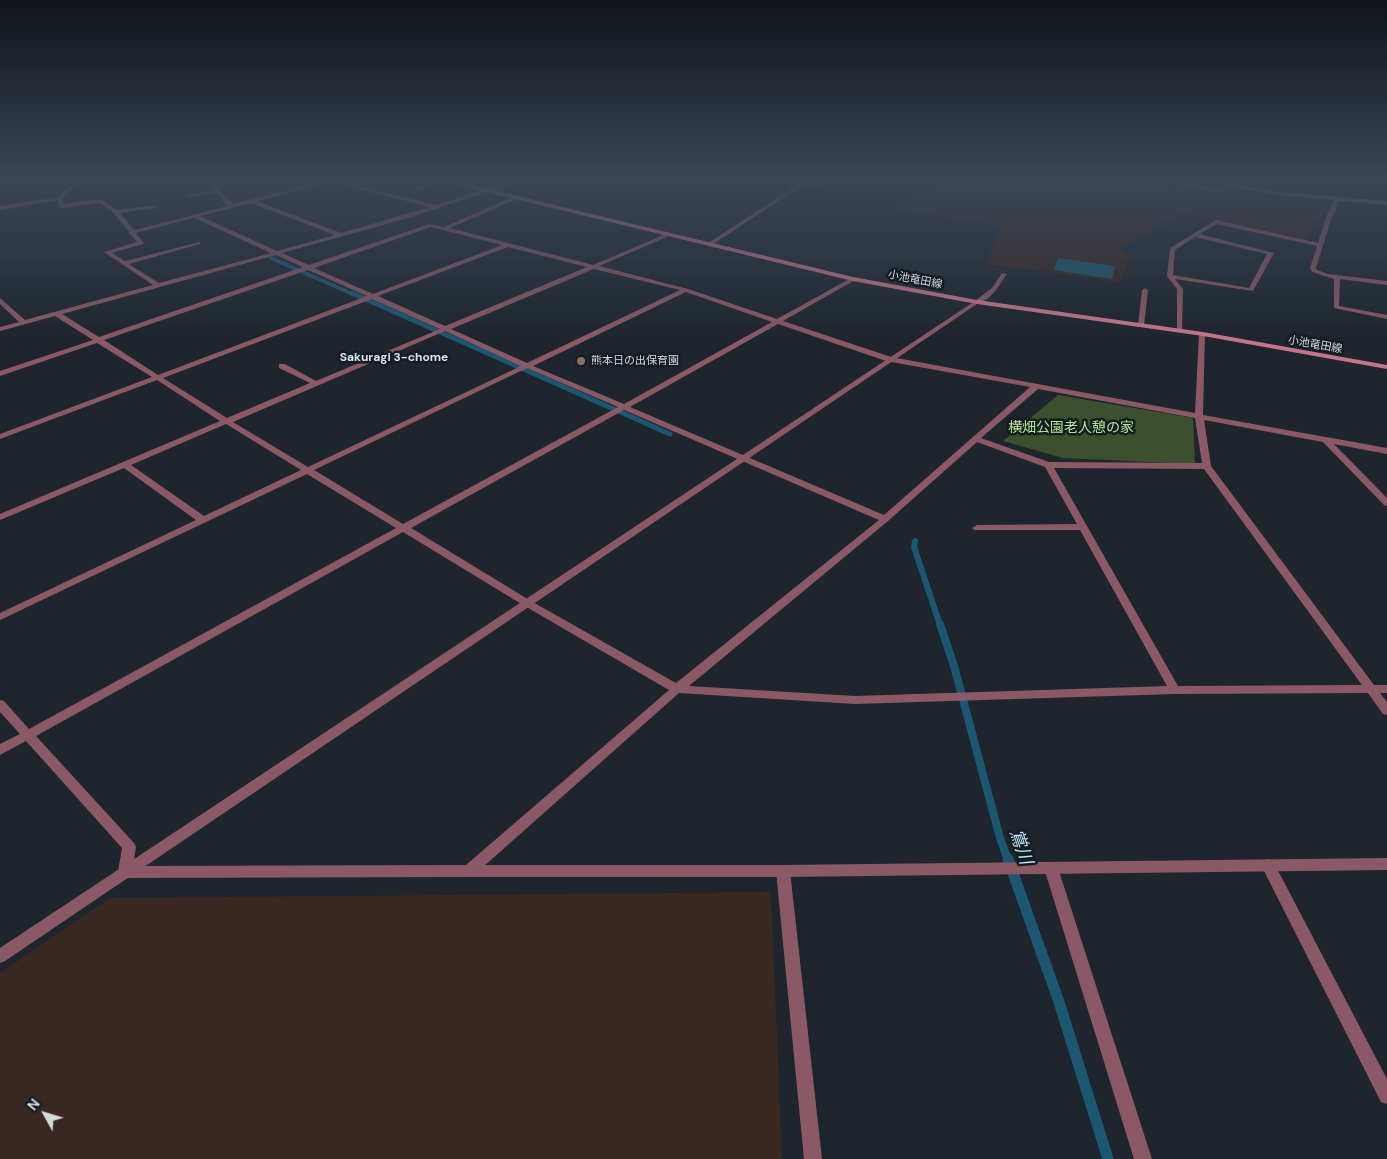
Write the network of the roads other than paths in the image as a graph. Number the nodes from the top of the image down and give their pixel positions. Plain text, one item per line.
1 (132, 234) edge
2 (233, 234) edge
3 (343, 234) edge
4 (406, 234) edge
5 (467, 234) edge
6 (670, 234) joint
7 (725, 234) edge
8 (1271, 234) edge
9 (1324, 234) edge
10 (340, 235) joint
11 (1194, 235) joint
12 (198, 243) dead end
13 (710, 244) junction
14 (508, 245) junction
15 (1320, 245) junction
16 (275, 254) junction
17 (124, 263) junction
18 (594, 266) junction
19 (308, 269) junction
20 (1004, 274) dead end
21 (1170, 276) junction
22 (1337, 278) junction
23 (853, 279) junction
24 (1387, 283) edge
25 (159, 286) junction
26 (686, 290) junction
27 (1145, 290) dead end
28 (372, 297) junction
29 (0, 300) edge
30 (977, 302) junction
31 (57, 314) junction
32 (1387, 316) edge
33 (23, 322) junction
34 (778, 322) junction
35 (1141, 325) junction
36 (0, 328) edge
37 (444, 328) junction
38 (1179, 330) junction
39 (1203, 334) junction
40 (98, 340) junction
41 (889, 360) junction
42 (282, 366) dead end
43 (528, 366) junction
44 (1387, 368) edge
45 (0, 374) edge
46 (158, 377) junction
47 (315, 383) junction
48 (1035, 387) junction
49 (626, 406) junction
50 (1199, 415) junction
51 (226, 421) junction
52 (0, 437) edge
53 (975, 439) junction
54 (1325, 439) junction
55 (1387, 451) edge
56 (743, 460) junction
57 (124, 464) junction
58 (1048, 465) junction
59 (1207, 466) junction
60 (310, 471) junction
61 (1387, 503) edge
62 (0, 516) edge
63 (885, 519) junction
64 (203, 520) junction
65 (1083, 527) junction
66 (404, 528) junction
67 (977, 528) dead end
68 (527, 603) junction
69 (0, 617) edge
70 (678, 689) junction
71 (1373, 689) junction
72 (1387, 689) edge
73 (1175, 690) junction
74 (0, 704) edge
75 (1387, 711) edge
76 (28, 735) junction
77 (0, 750) edge
78 (1387, 864) edge
79 (1268, 865) junction
80 (1051, 868) junction
81 (469, 871) junction
82 (783, 871) junction
83 (125, 872) junction
84 (0, 956) edge
85 (1387, 1096) edge
86 (812, 1159) edge
87 (1143, 1159) edge

1 - 17 street
2 - 16 street
3 - 10 street
4 - 19 street
5 - 14 street
6 - 13 main road, 小池竜田線
6 - 18 street
7 - 13 street
8 - 15 street
9 - 15 street
10 - 16 street
11 - 21 street
11 - 21 street
12 - 17 street
13 - 23 main road, 小池竜田線
14 - 18 street
14 - 28 street
15 - 22 street
16 - 19 street
16 - 25 street
17 - 25 street
18 - 26 street
18 - 37 street
19 - 28 street
19 - 40 street
20 - 30 street
21 - 38 street
22 - 24 street
22 - 32 street
23 - 30 main road, 小池竜田線
23 - 34 street
25 - 31 street
26 - 34 street
26 - 43 street
27 - 35 street
28 - 37 street
28 - 46 street
29 - 33 street
30 - 35 main road, 小池竜田線
30 - 41 street
31 - 33 street
31 - 40 street
33 - 36 street
34 - 41 street
34 - 49 street
35 - 38 main road, 小池竜田線
37 - 43 street
37 - 47 street
38 - 39 main road, 小池竜田線
39 - 44 main road, 小池竜田線
39 - 50 street
40 - 45 street
40 - 46 street
41 - 48 street
41 - 56 street
42 - 47 street
43 - 49 street
43 - 60 street
46 - 51 street
46 - 52 street
47 - 51 street
48 - 50 street
48 - 53 street
49 - 56 street
49 - 66 street
50 - 54 street
50 - 59 street
51 - 57 street
51 - 60 street
53 - 58 street
53 - 63 street
54 - 55 street
54 - 61 street
56 - 63 street
56 - 68 street
57 - 62 street
57 - 64 street
58 - 59 street
58 - 65 street
59 - 71 street
60 - 64 street
60 - 66 street
63 - 70 street
64 - 69 street
65 - 67 street
65 - 73 street
66 - 68 street
66 - 76 street
68 - 70 street
68 - 83 street
70 - 73 street
70 - 81 street
71 - 72 street
71 - 73 street
71 - 75 street
74 - 76 street
76 - 77 street
76 - 83 street
78 - 79 street
79 - 80 street
79 - 85 street
80 - 82 street
80 - 87 street
81 - 82 street
81 - 83 street
82 - 86 street
83 - 84 street

